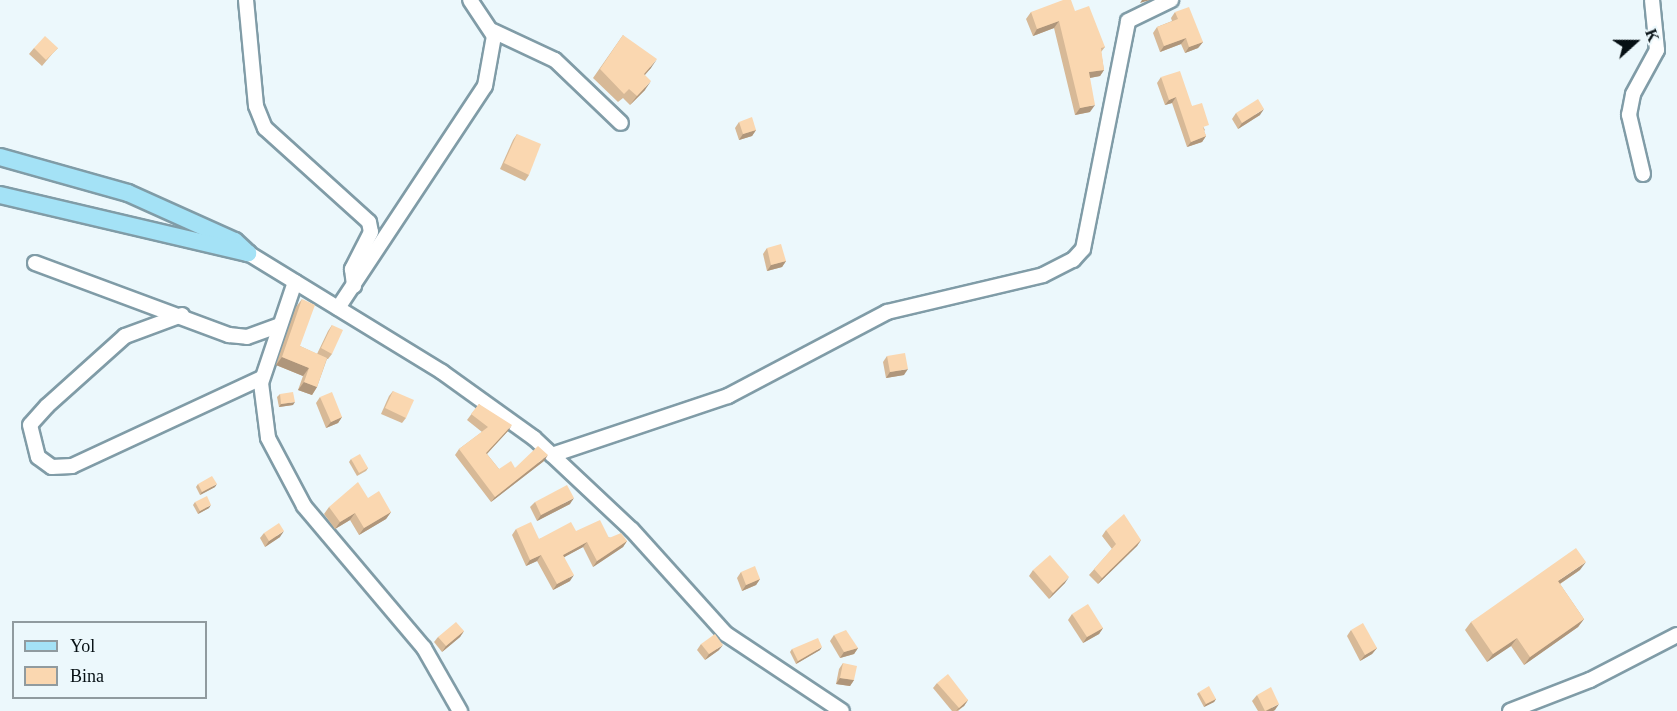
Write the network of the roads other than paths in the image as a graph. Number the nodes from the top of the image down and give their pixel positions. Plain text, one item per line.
1 (246, 0) edge
2 (470, 0) edge
3 (1171, 0) edge
4 (1652, 0) edge
5 (493, 31) junction
6 (621, 123) dead end
7 (0, 157) edge
8 (1643, 174) dead end
9 (0, 195) edge
10 (248, 254) junction
11 (35, 263) dead end
12 (295, 282) junction
13 (354, 286) junction
14 (338, 308) junction
15 (182, 315) junction
16 (277, 326) junction
17 (262, 378) junction
18 (552, 455) junction
19 (1677, 634) edge
20 (460, 711) edge
21 (842, 711) edge
22 (1510, 711) edge

1 - 13 street
2 - 5 street
3 - 18 street
4 - 8 street
5 - 6 street
5 - 13 street
7 - 10 main road
9 - 10 main road
10 - 12 street
11 - 15 street
12 - 14 street
12 - 16 street
13 - 14 street
14 - 18 street
15 - 16 street
15 - 17 street
16 - 17 street
17 - 20 street
18 - 21 street
19 - 22 street

